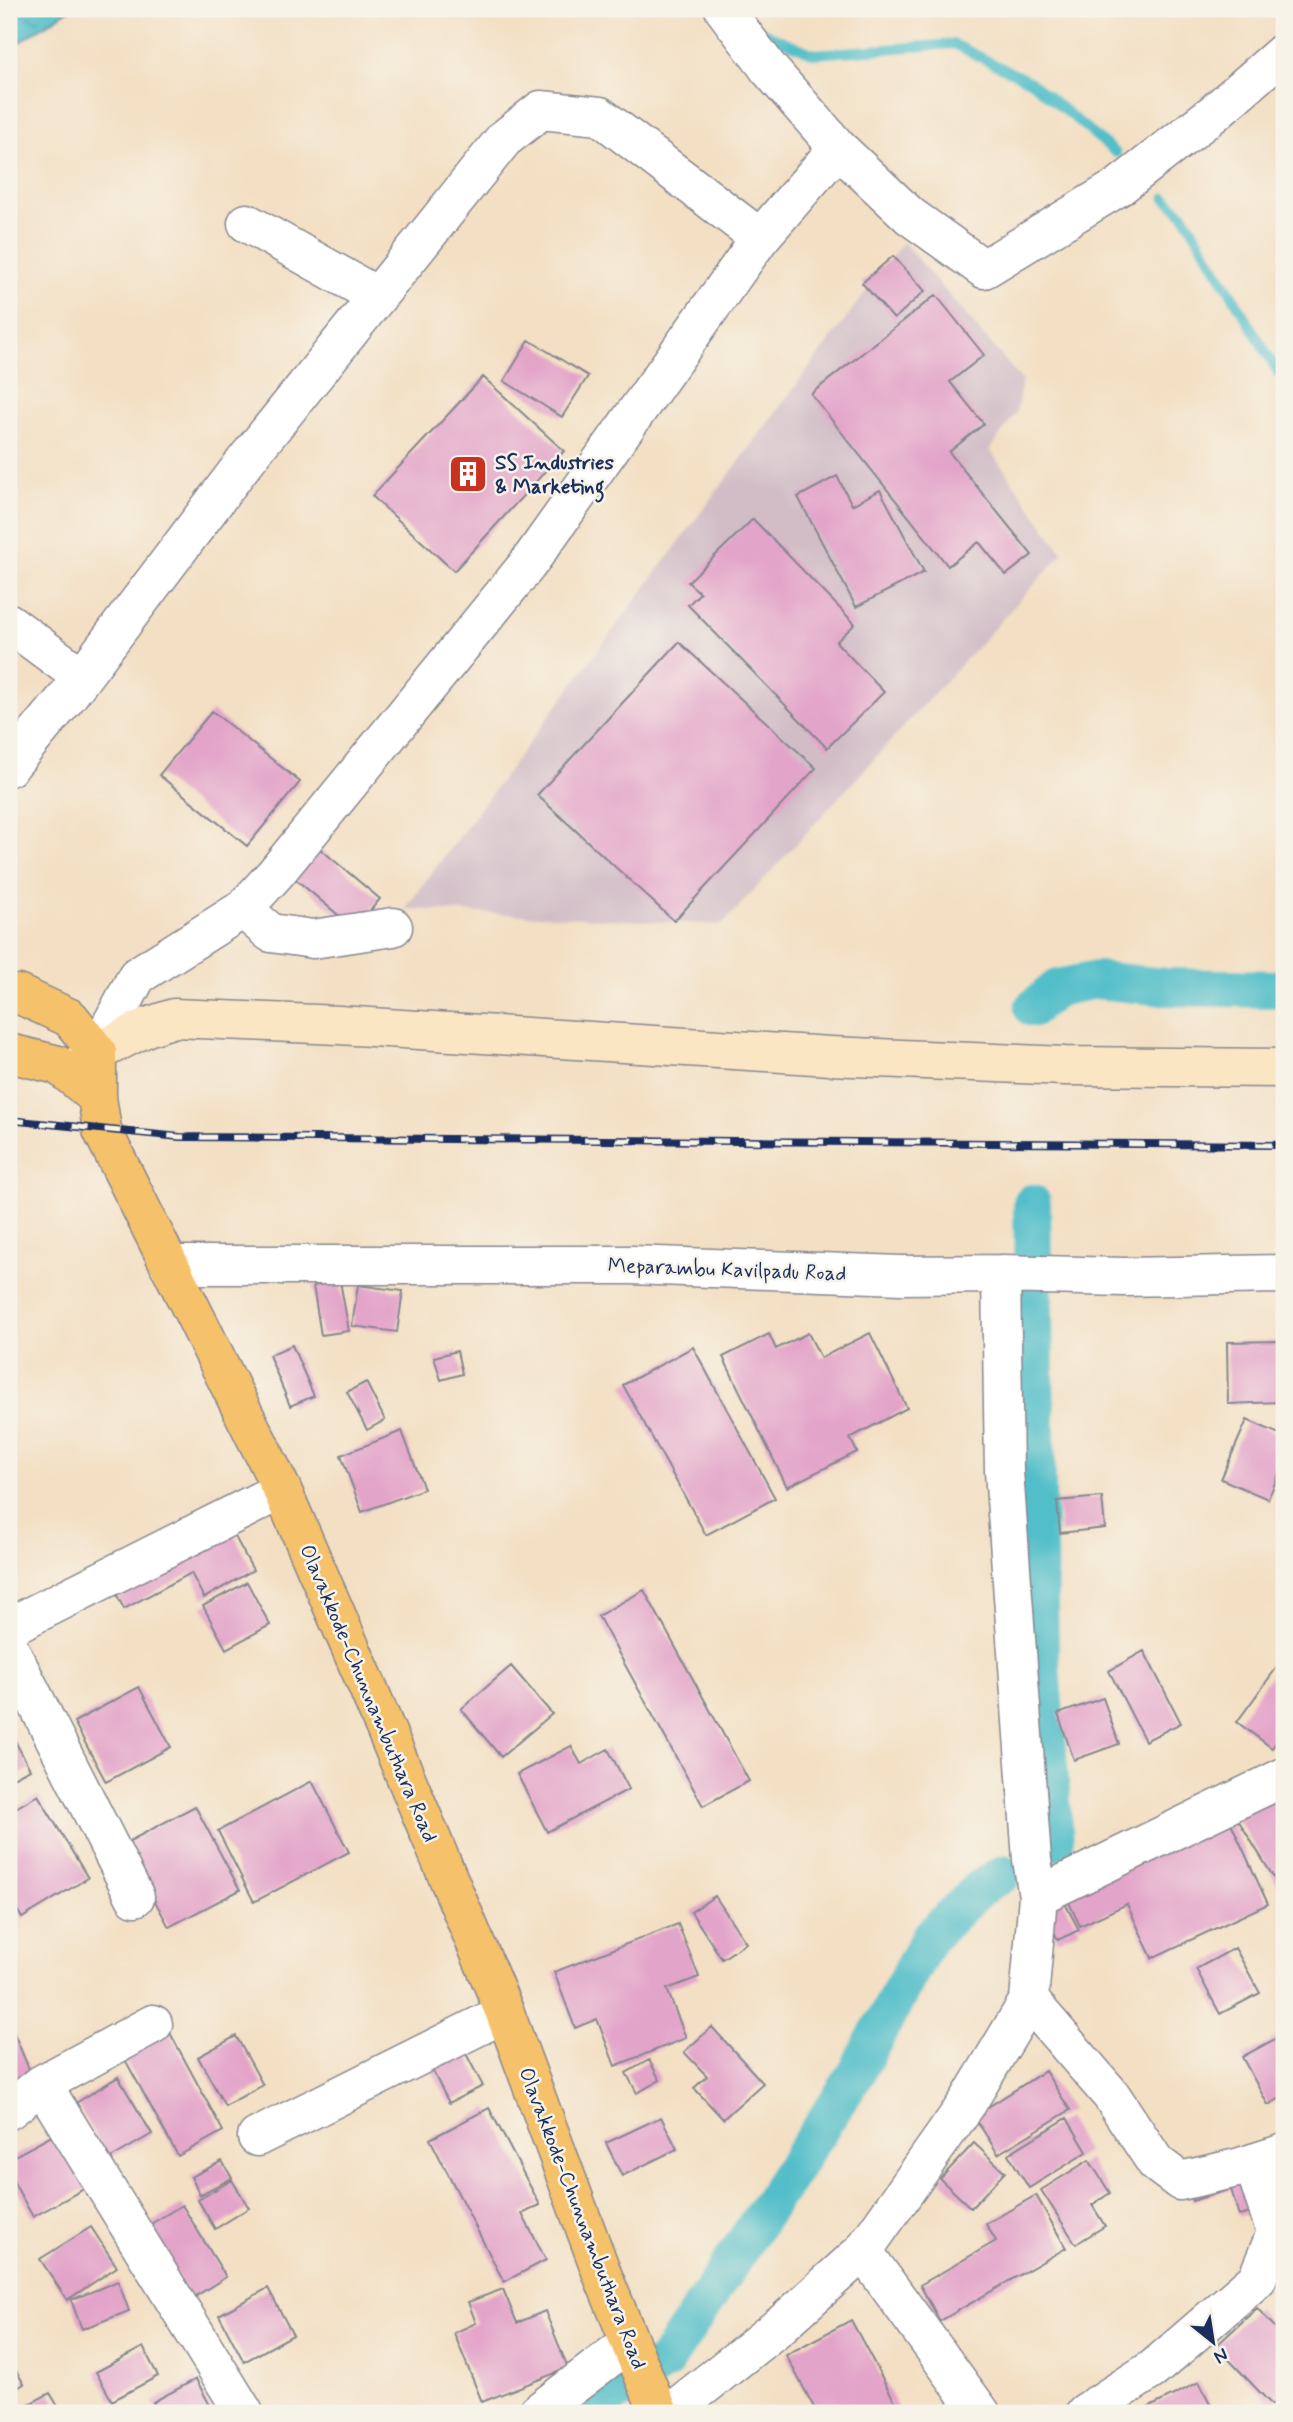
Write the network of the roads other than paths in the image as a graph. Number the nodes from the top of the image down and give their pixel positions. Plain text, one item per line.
1 (724, 9) edge
2 (1284, 52) edge
3 (838, 148) junction
4 (247, 223) dead end
5 (760, 238) junction
6 (377, 296) junction
7 (9, 623) edge
8 (82, 677) junction
9 (9, 768) edge
10 (243, 909) junction
11 (393, 927) dead end
12 (9, 995) edge
13 (9, 1053) edge
14 (83, 1062) junction
15 (1284, 1068) edge
16 (169, 1265) junction
17 (1001, 1274) junction
18 (1284, 1274) edge
19 (282, 1490) junction
20 (9, 1627) edge
21 (9, 1648) edge
22 (1284, 1777) edge
23 (1035, 1878) junction
24 (135, 1897) dead end
25 (1029, 2000) junction
26 (505, 2013) junction
27 (153, 2024) dead end
28 (42, 2084) junction
29 (9, 2110) edge
30 (257, 2137) dead end
31 (1268, 2158) edge
32 (863, 2251) junction
33 (634, 2350) junction
34 (661, 2407) edge
35 (244, 2413) edge
36 (537, 2413) edge
37 (981, 2413) edge
38 (1085, 2413) edge

1 - 3 street
2 - 3 street
3 - 5 street
4 - 6 street
5 - 6 street
5 - 10 street
6 - 8 street
7 - 8 street
8 - 9 street
10 - 11 street
10 - 14 street
12 - 14 main road
13 - 14 main road
14 - 15 main road
14 - 16 main road, Olavakkode-Chunnambuthara Road
16 - 17 street, Meparambu Kavilpadu Road
16 - 19 main road, Olavakkode-Chunnambuthara Road
17 - 18 street, Meparambu Kavilpadu Road
17 - 23 street
19 - 20 street
19 - 26 main road, Olavakkode-Chunnambuthara Road
21 - 24 street
22 - 23 street
23 - 25 street
25 - 31 street
25 - 32 street
26 - 30 street
26 - 33 main road, Olavakkode-Chunnambuthara Road
27 - 28 street
28 - 29 street
28 - 35 street
31 - 38 street
32 - 34 street
32 - 37 street
33 - 34 main road, Olavakkode-Chunnambuthara Road
33 - 36 street

